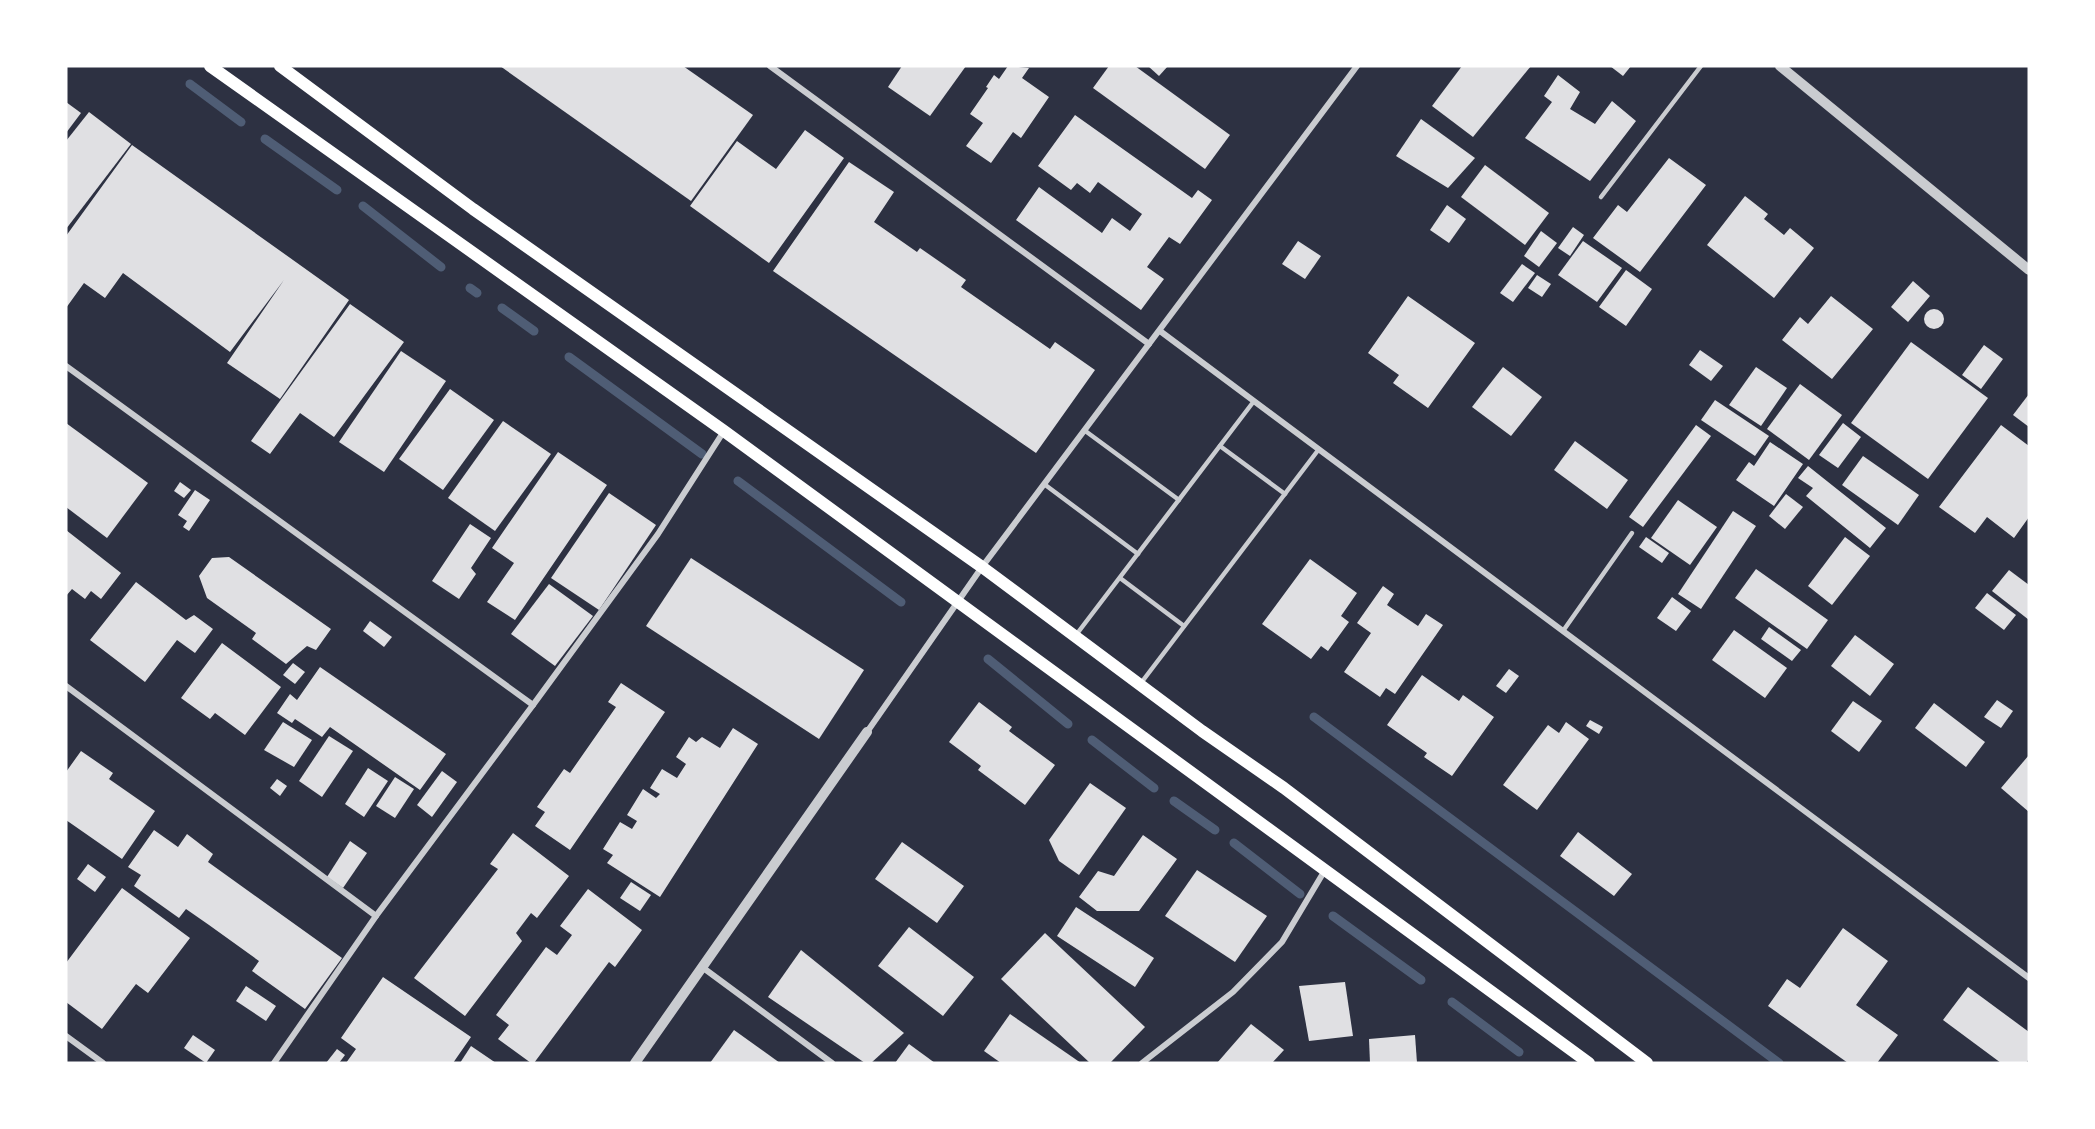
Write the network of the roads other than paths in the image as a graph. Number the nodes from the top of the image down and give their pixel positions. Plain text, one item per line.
1 (210, 66) edge
2 (280, 66) edge
3 (770, 66) edge
4 (1357, 66) edge
5 (1701, 66) edge
6 (1780, 66) edge
7 (1601, 197) dead end
8 (2029, 270) edge
9 (1160, 331) junction
10 (1149, 344) junction
11 (66, 366) edge
12 (1254, 401) junction
13 (1084, 430) junction
14 (724, 431) junction
15 (1220, 446) junction
16 (1318, 449) junction
17 (1044, 484) junction
18 (1284, 494) junction
19 (1179, 500) junction
20 (1632, 534) dead end
21 (1138, 554) junction
22 (982, 567) junction
23 (1120, 578) junction
24 (959, 603) junction
25 (1184, 626) junction
26 (1563, 631) junction
27 (1076, 636) junction
28 (1140, 684) junction
29 (66, 686) edge
30 (533, 705) junction
31 (867, 732) joint
32 (1325, 870) junction
33 (376, 916) junction
34 (702, 967) junction
35 (2029, 978) edge
36 (66, 1036) edge
37 (103, 1063) edge
38 (274, 1063) edge
39 (635, 1063) edge
40 (832, 1063) edge
41 (1142, 1063) edge
42 (1589, 1063) edge
43 (1647, 1063) edge

1 - 14 main road
2 - 22 main road
3 - 10 street
4 - 9 street
5 - 7 lane
6 - 8 street
9 - 10 street
9 - 12 street
10 - 13 street
11 - 30 street
12 - 15 lane
12 - 16 street
13 - 17 street
13 - 19 lane
14 - 24 main road
14 - 30 street
15 - 18 lane
15 - 19 lane
16 - 18 lane
16 - 26 street
17 - 21 lane
17 - 22 street
18 - 25 lane
19 - 21 lane
20 - 26 lane
21 - 23 lane
22 - 24 street
22 - 27 main road
23 - 25 lane
23 - 27 lane
24 - 31 street
24 - 32 main road
25 - 28 lane
26 - 35 street
27 - 28 main road
28 - 43 main road
29 - 33 street
30 - 33 street
31 - 34 street
32 - 41 street
32 - 42 main road
33 - 38 street
34 - 39 street
34 - 40 street
36 - 37 street

